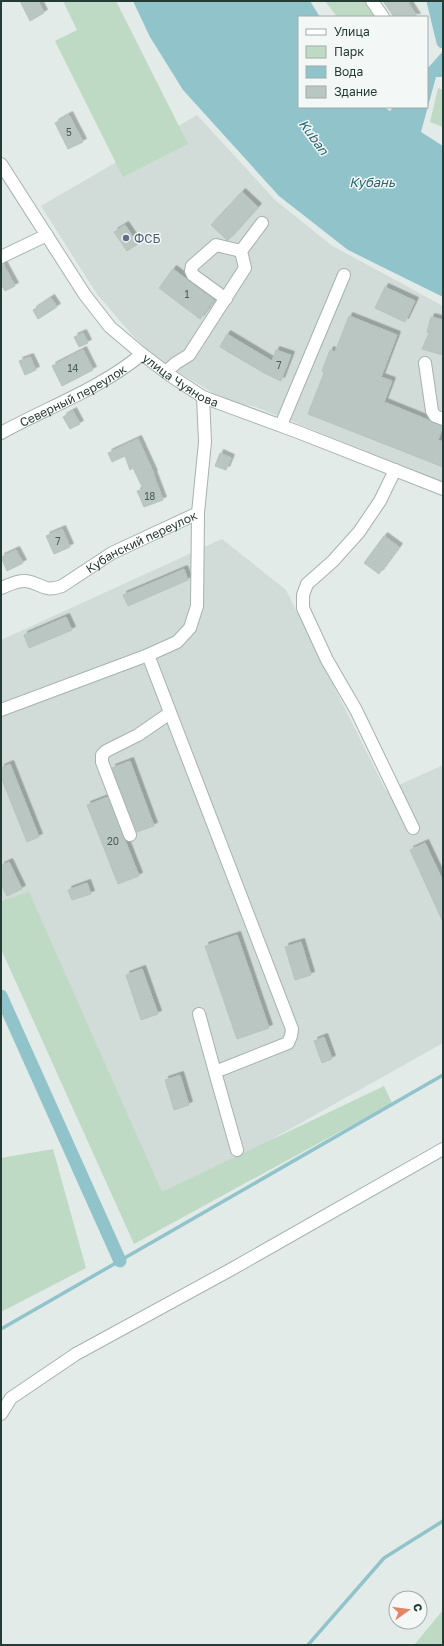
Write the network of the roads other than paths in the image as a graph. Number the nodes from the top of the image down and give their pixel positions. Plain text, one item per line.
1 (372, 1) edge
2 (382, 16) edge
3 (1, 164) edge
4 (262, 223) dead end
5 (46, 235) junction
6 (241, 251) junction
7 (1, 257) edge
8 (344, 275) dead end
9 (226, 299) junction
10 (142, 354) junction
11 (425, 363) dead end
12 (166, 372) junction
13 (203, 397) junction
14 (443, 419) edge
15 (281, 425) junction
16 (1, 433) edge
17 (395, 470) junction
18 (443, 489) edge
19 (198, 513) junction
20 (1, 588) edge
21 (148, 655) junction
22 (1, 710) edge
23 (170, 713) junction
24 (413, 828) dead end
25 (130, 835) dead end
26 (199, 1014) dead end
27 (215, 1072) junction
28 (443, 1149) edge
29 (237, 1150) dead end
30 (1, 1414) edge

1 - 2 street
3 - 5 street, улица Чуянова
4 - 6 street
5 - 7 street
5 - 10 street, улица Чуянова
6 - 9 street
6 - 9 street
8 - 15 street
9 - 12 street
10 - 12 street, улица Чуянова
10 - 16 street, Северный переулок
11 - 14 street
12 - 13 street, улица Чуянова
13 - 15 street, улица Чуянова
13 - 19 street, Кубанский переулок
15 - 17 street, улица Чуянова
17 - 18 street, улица Чуянова
17 - 24 street
19 - 20 street, Кубанский переулок
19 - 21 street
21 - 22 street
21 - 23 street
23 - 25 street
23 - 27 street
26 - 27 street
27 - 29 street
28 - 30 street

